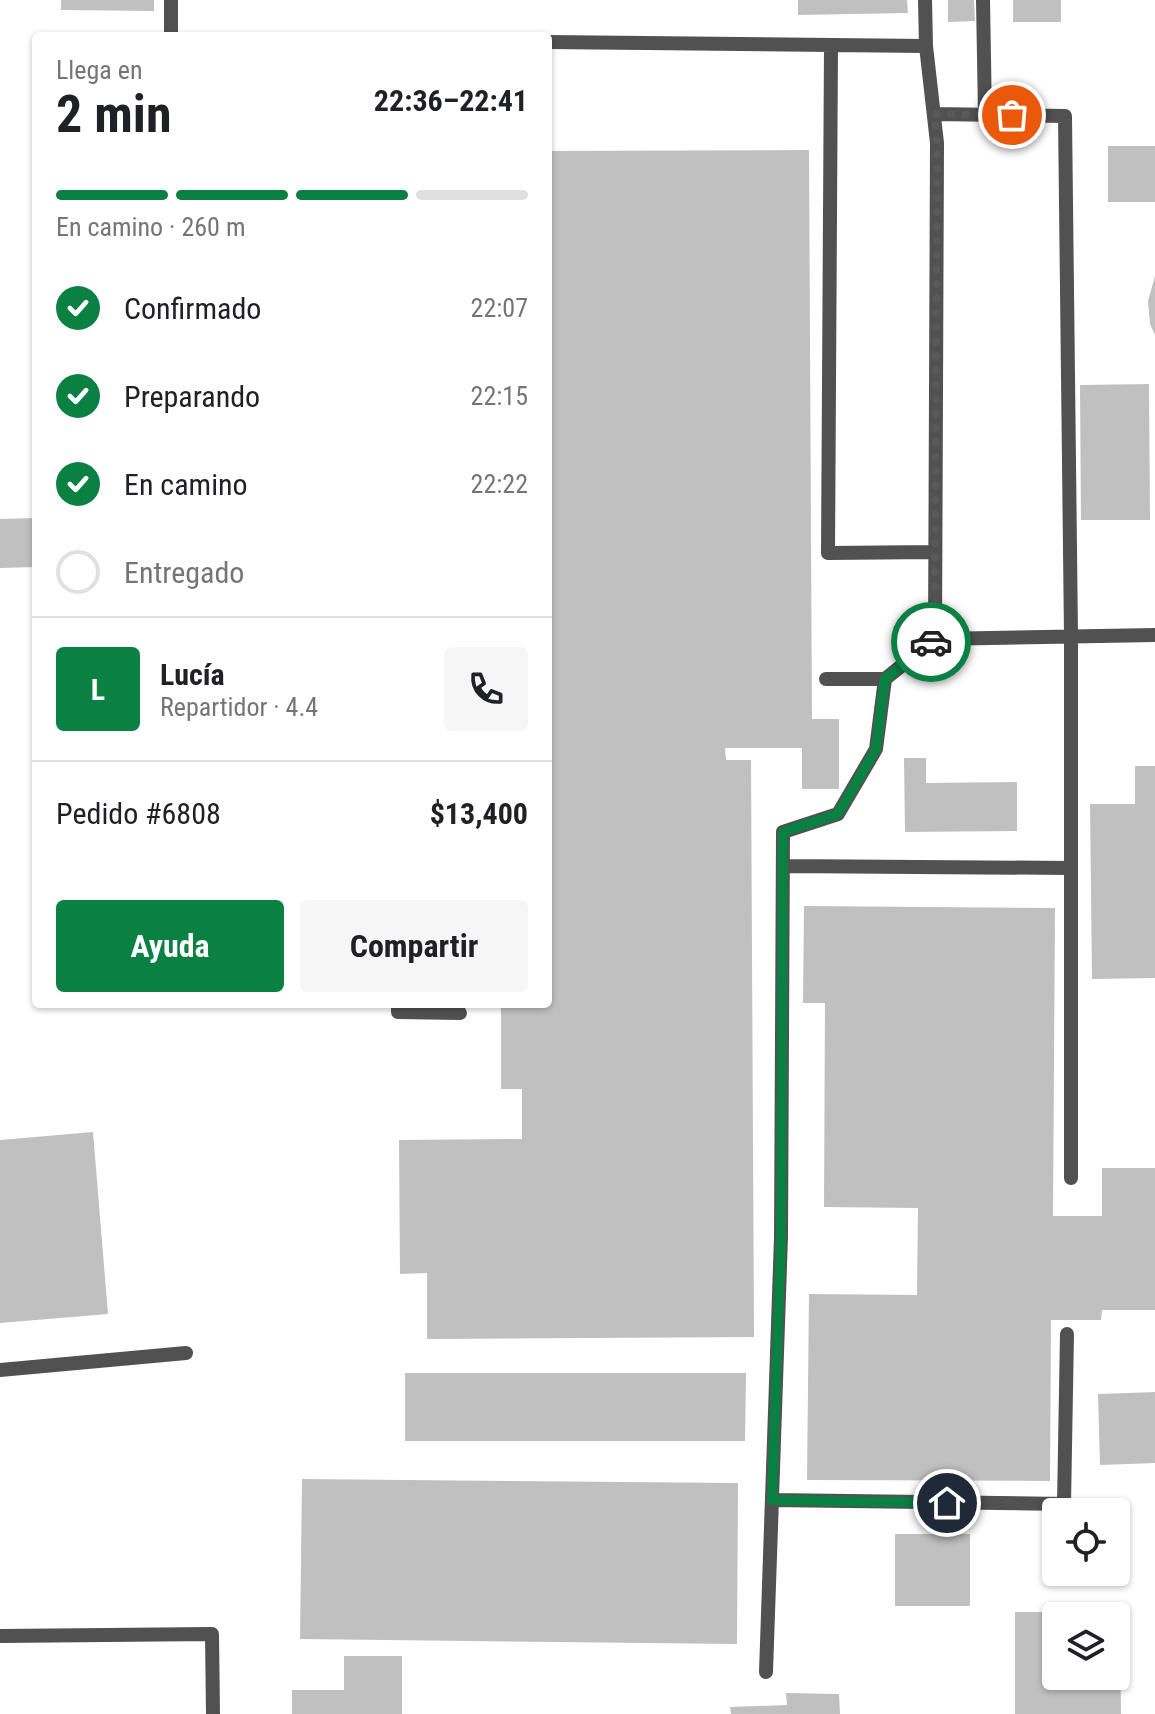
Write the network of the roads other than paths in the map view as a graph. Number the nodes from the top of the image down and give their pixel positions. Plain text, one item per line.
1 (171, 0) edge
2 (925, 0) edge
3 (983, 0) edge
4 (171, 32) edge
5 (552, 42) edge
6 (831, 46) junction
7 (926, 46) junction
8 (934, 114) junction
9 (985, 115) junction
10 (934, 552) junction
11 (1155, 635) edge
12 (1071, 636) junction
13 (935, 639) junction
14 (826, 679) dead end
15 (885, 679) junction
16 (783, 866) junction
17 (1070, 868) junction
18 (398, 1008) edge
19 (460, 1013) dead end
20 (1071, 1178) dead end
21 (1067, 1334) dead end
22 (186, 1353) dead end
23 (0, 1370) edge
24 (772, 1500) junction
25 (0, 1636) edge
26 (766, 1672) dead end
27 (213, 1714) edge

1 - 4 lane
2 - 7 lane
3 - 9 lane
5 - 6 lane
6 - 7 lane
6 - 10 lane
7 - 8 lane
8 - 9 lane
8 - 10 lane
9 - 12 lane
10 - 13 lane
11 - 12 lane
12 - 13 lane
12 - 17 lane
13 - 15 lane
14 - 15 lane
15 - 16 lane
16 - 17 lane
16 - 24 lane
17 - 20 lane
18 - 19 lane
21 - 24 lane
22 - 23 lane
24 - 26 lane
25 - 27 lane

